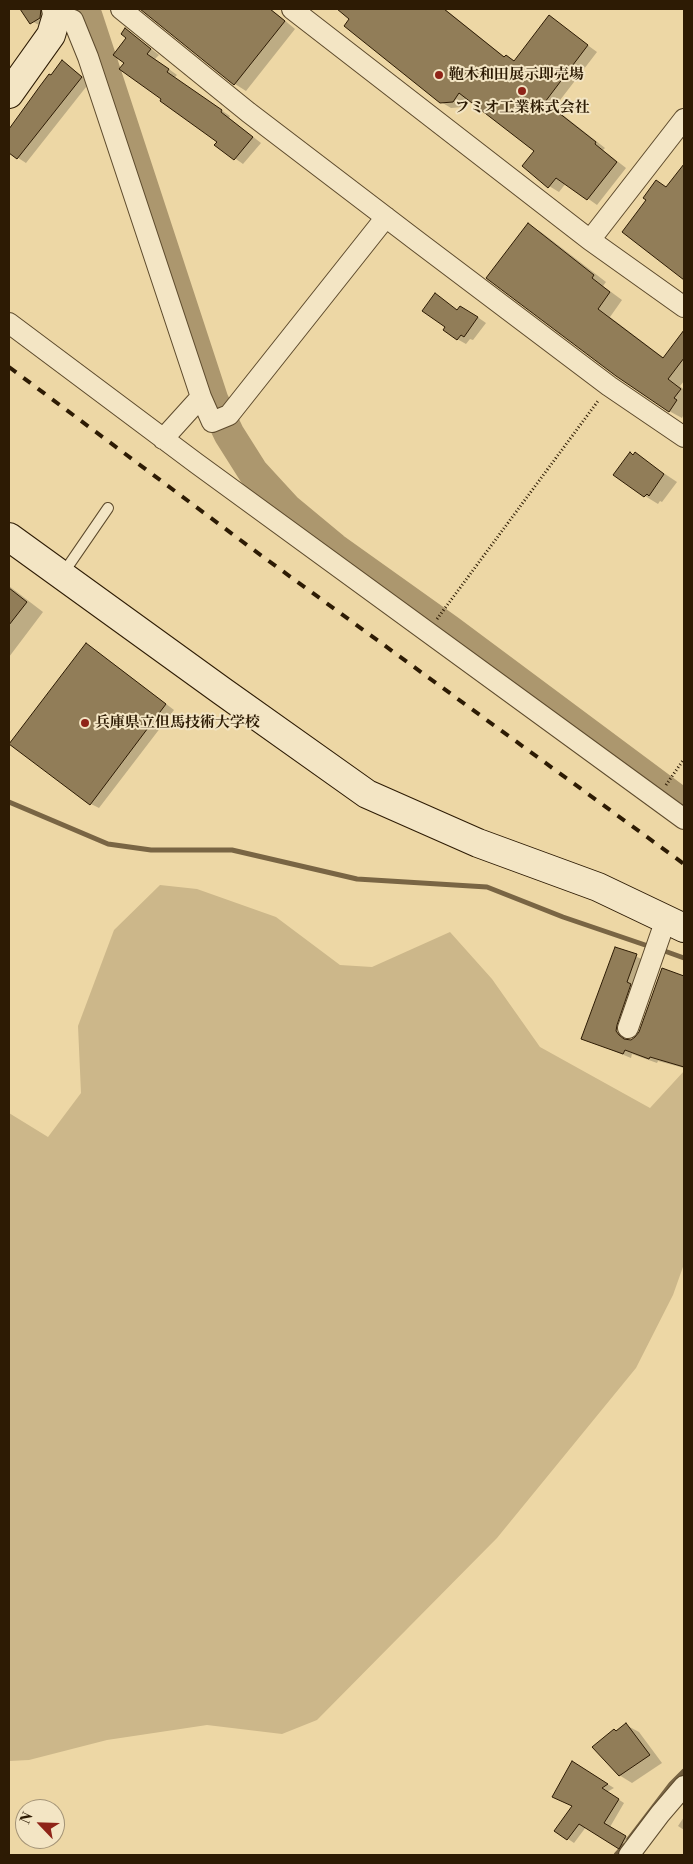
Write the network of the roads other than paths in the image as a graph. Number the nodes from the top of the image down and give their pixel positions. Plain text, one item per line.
1 (121, 9) edge
2 (292, 9) edge
3 (56, 12) edge
4 (9, 94) edge
5 (684, 119) edge
6 (386, 217) junction
7 (590, 240) junction
8 (684, 307) edge
9 (9, 323) edge
10 (201, 397) junction
11 (684, 437) edge
12 (164, 439) junction
13 (108, 508) dead end
14 (9, 537) edge
15 (61, 575) junction
16 (684, 819) edge
17 (675, 924) edge
18 (628, 1028) dead end
19 (684, 1786) edge
20 (629, 1855) edge

1 - 6 street
2 - 7 street
3 - 4 street
3 - 10 street
5 - 7 street
6 - 10 street
6 - 11 street
7 - 8 street
9 - 12 street
10 - 12 street
12 - 16 street
13 - 15 lane
14 - 15 street
15 - 17 street
17 - 18 street
19 - 20 street

